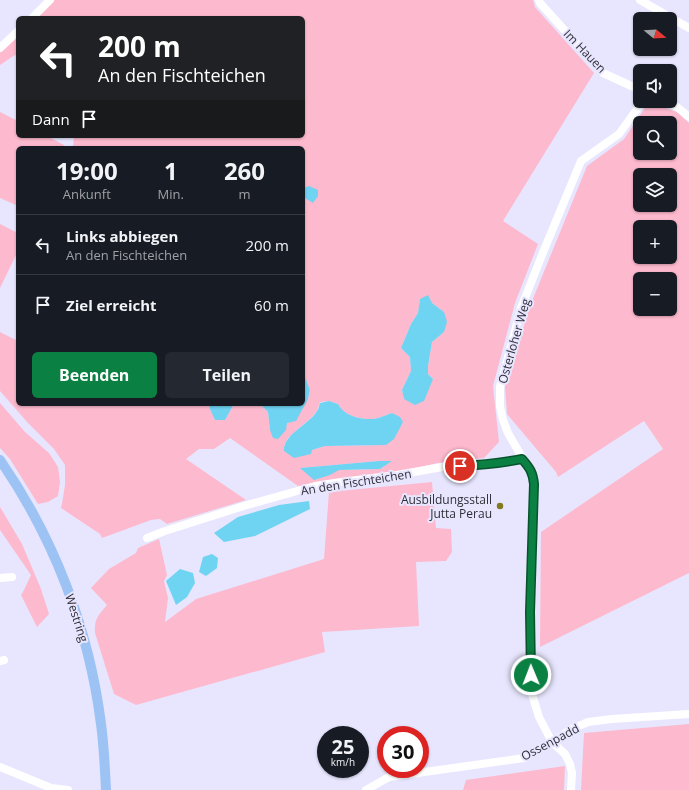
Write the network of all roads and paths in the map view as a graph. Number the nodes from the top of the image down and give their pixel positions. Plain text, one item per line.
1 (50, 0) edge
2 (539, 0) edge
3 (640, 0) edge
4 (34, 16) edge
5 (689, 28) edge
6 (16, 33) edge
7 (0, 48) edge
8 (633, 87) edge
9 (677, 107) edge
10 (638, 108) edge
11 (689, 117) edge
12 (522, 459) junction
13 (0, 460) edge
14 (147, 538) dead end
15 (12, 577) dead end
16 (0, 578) edge
17 (689, 714) edge
18 (552, 742) junction
19 (0, 767) edge
20 (68, 790) edge
21 (106, 790) edge
22 (366, 790) edge
23 (571, 790) edge

1 - 4 street
2 - 8 street, Im Hauen
3 - 5 street
6 - 7 street
9 - 11 street
10 - 12 street, Osterloher Weg
12 - 14 street, An den Fischteichen
12 - 18 street, Osterloher Weg
13 - 21 main road, Westring
15 - 16 street
17 - 18 street, Ossenpadd
18 - 22 street, Ossenpadd
18 - 23 street, Osterloher Weg
19 - 20 street

